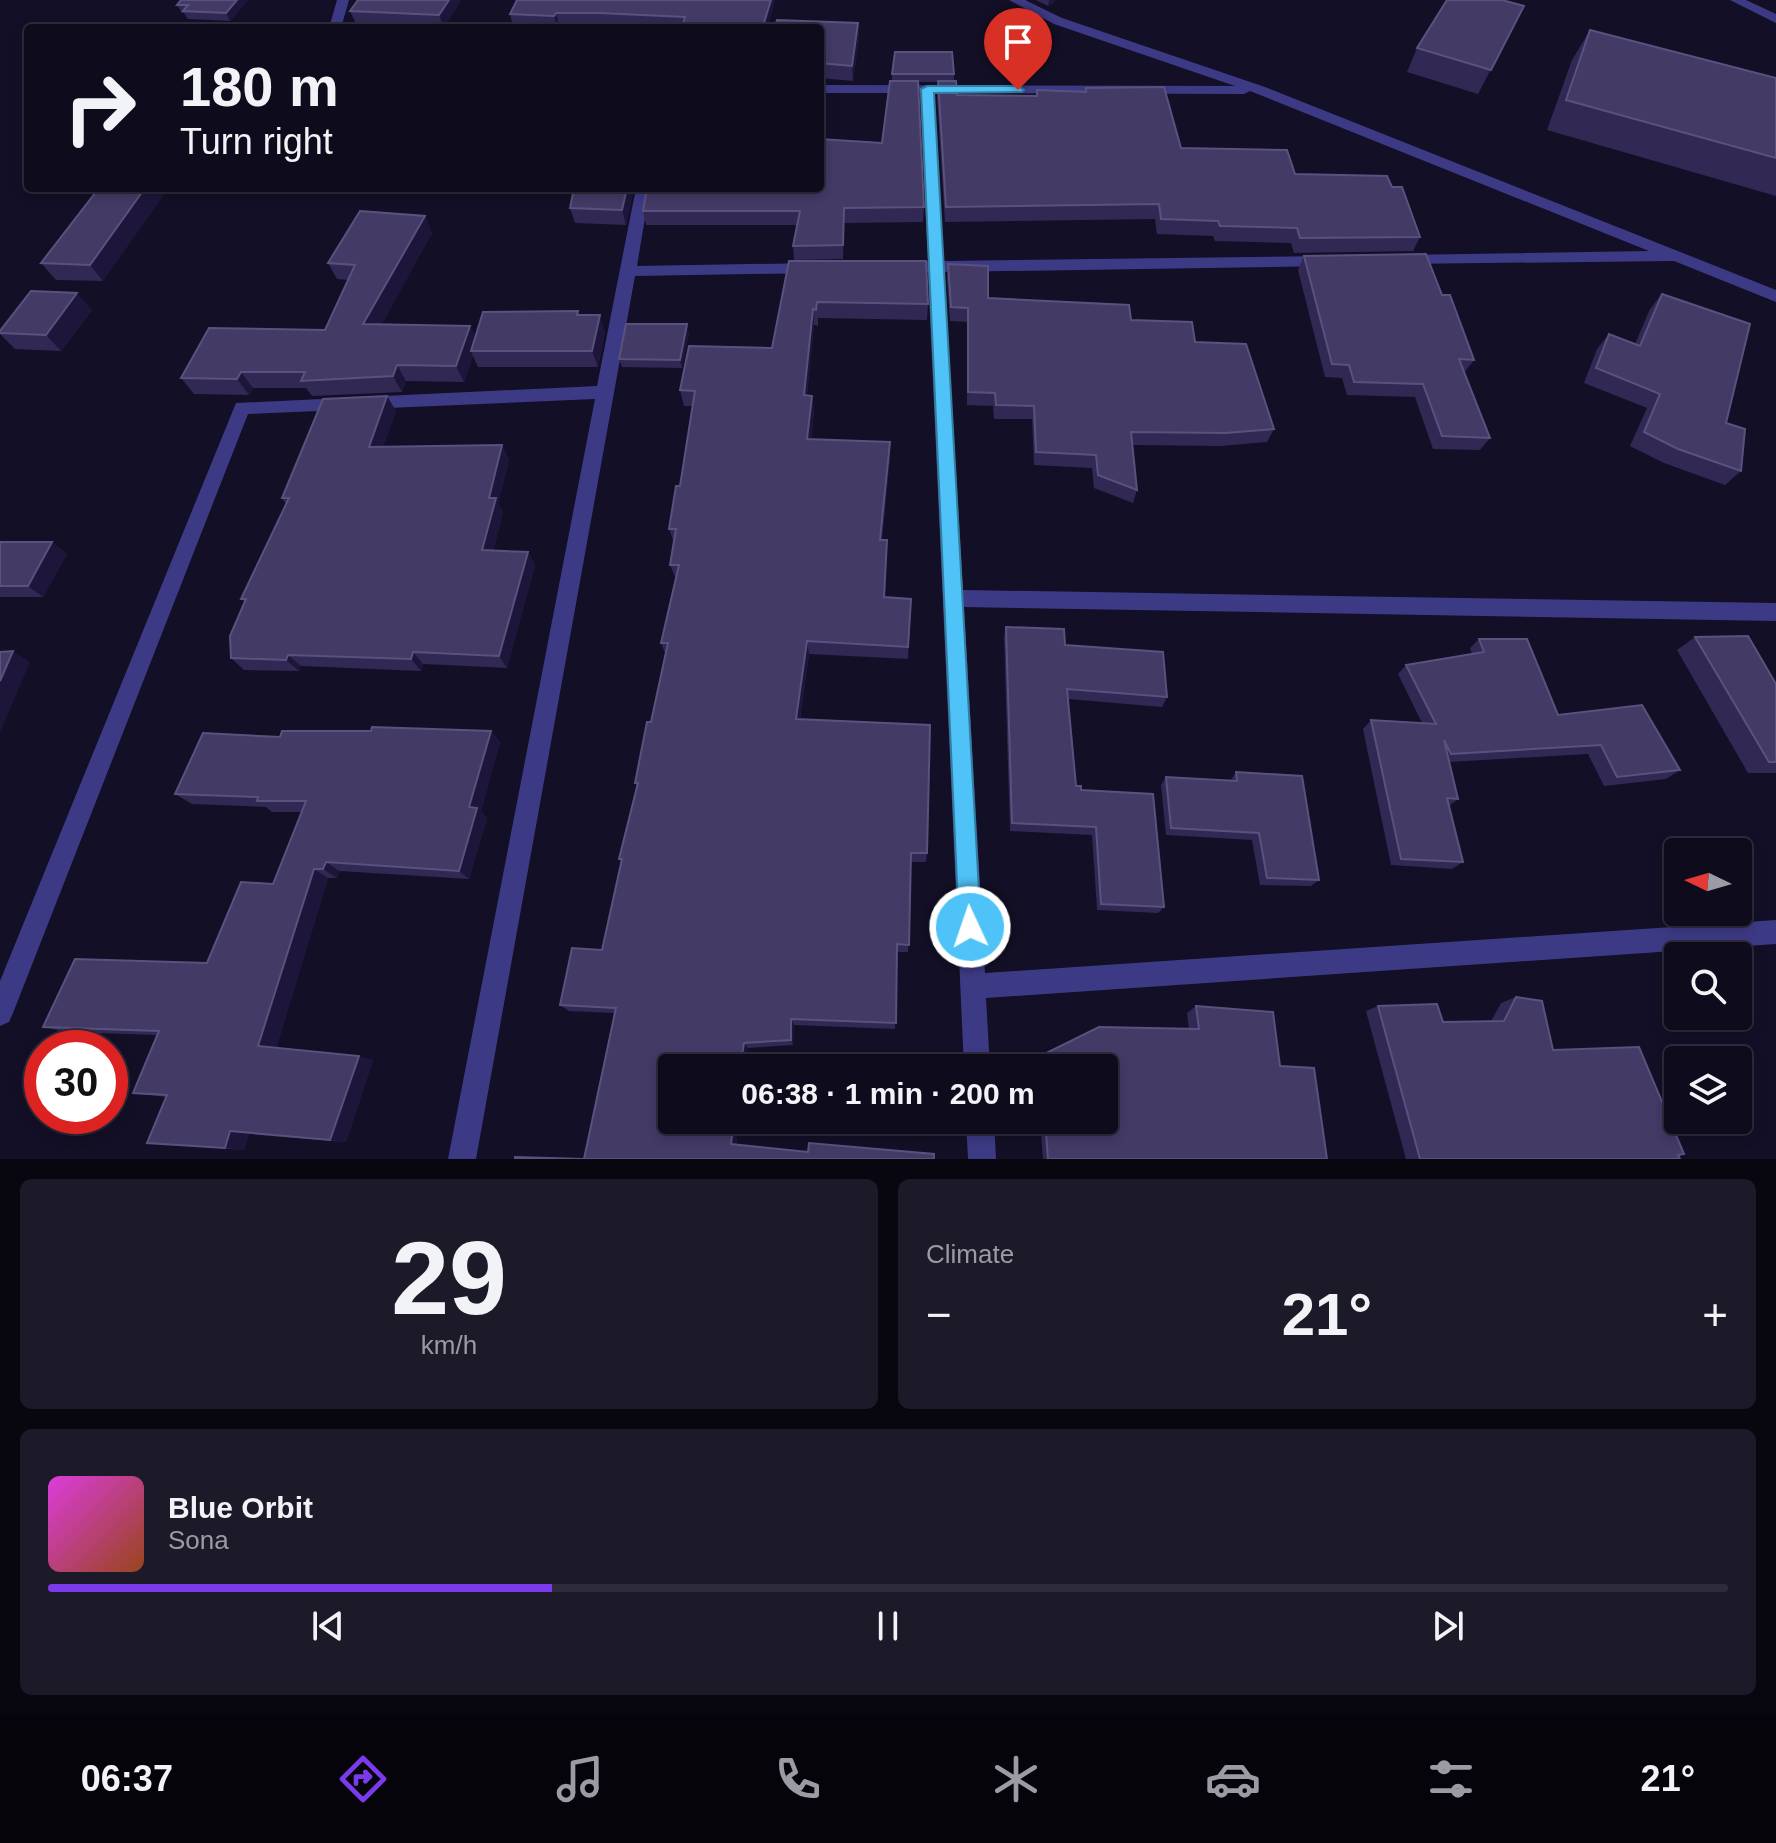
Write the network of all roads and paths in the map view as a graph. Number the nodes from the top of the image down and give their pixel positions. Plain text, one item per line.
1 (343, 0) edge
2 (1015, 0) edge
3 (1736, 0) edge
4 (1776, 19) edge
5 (336, 24) edge
6 (824, 89) edge
7 (927, 89) junction
8 (1260, 90) junction
9 (642, 192) edge
10 (1675, 256) junction
11 (1345, 260) edge
12 (1392, 260) edge
13 (936, 266) junction
14 (890, 267) edge
15 (828, 268) edge
16 (628, 271) junction
17 (1776, 296) edge
18 (605, 392) junction
19 (953, 598) junction
20 (1776, 612) edge
21 (1776, 932) edge
22 (973, 986) junction
23 (0, 1013) edge
24 (976, 1054) edge
25 (981, 1134) edge
26 (462, 1159) edge
27 (982, 1159) edge

1 - 5 street
2 - 8 street
3 - 4 street
6 - 7 street
7 - 8 street
7 - 13 street
8 - 10 street
9 - 16 street
10 - 12 street
10 - 17 street
11 - 13 street
13 - 14 street
13 - 19 street
15 - 16 street
16 - 18 street
18 - 23 street
18 - 26 street
19 - 20 street
19 - 22 street
21 - 22 street
22 - 24 street
25 - 27 street

